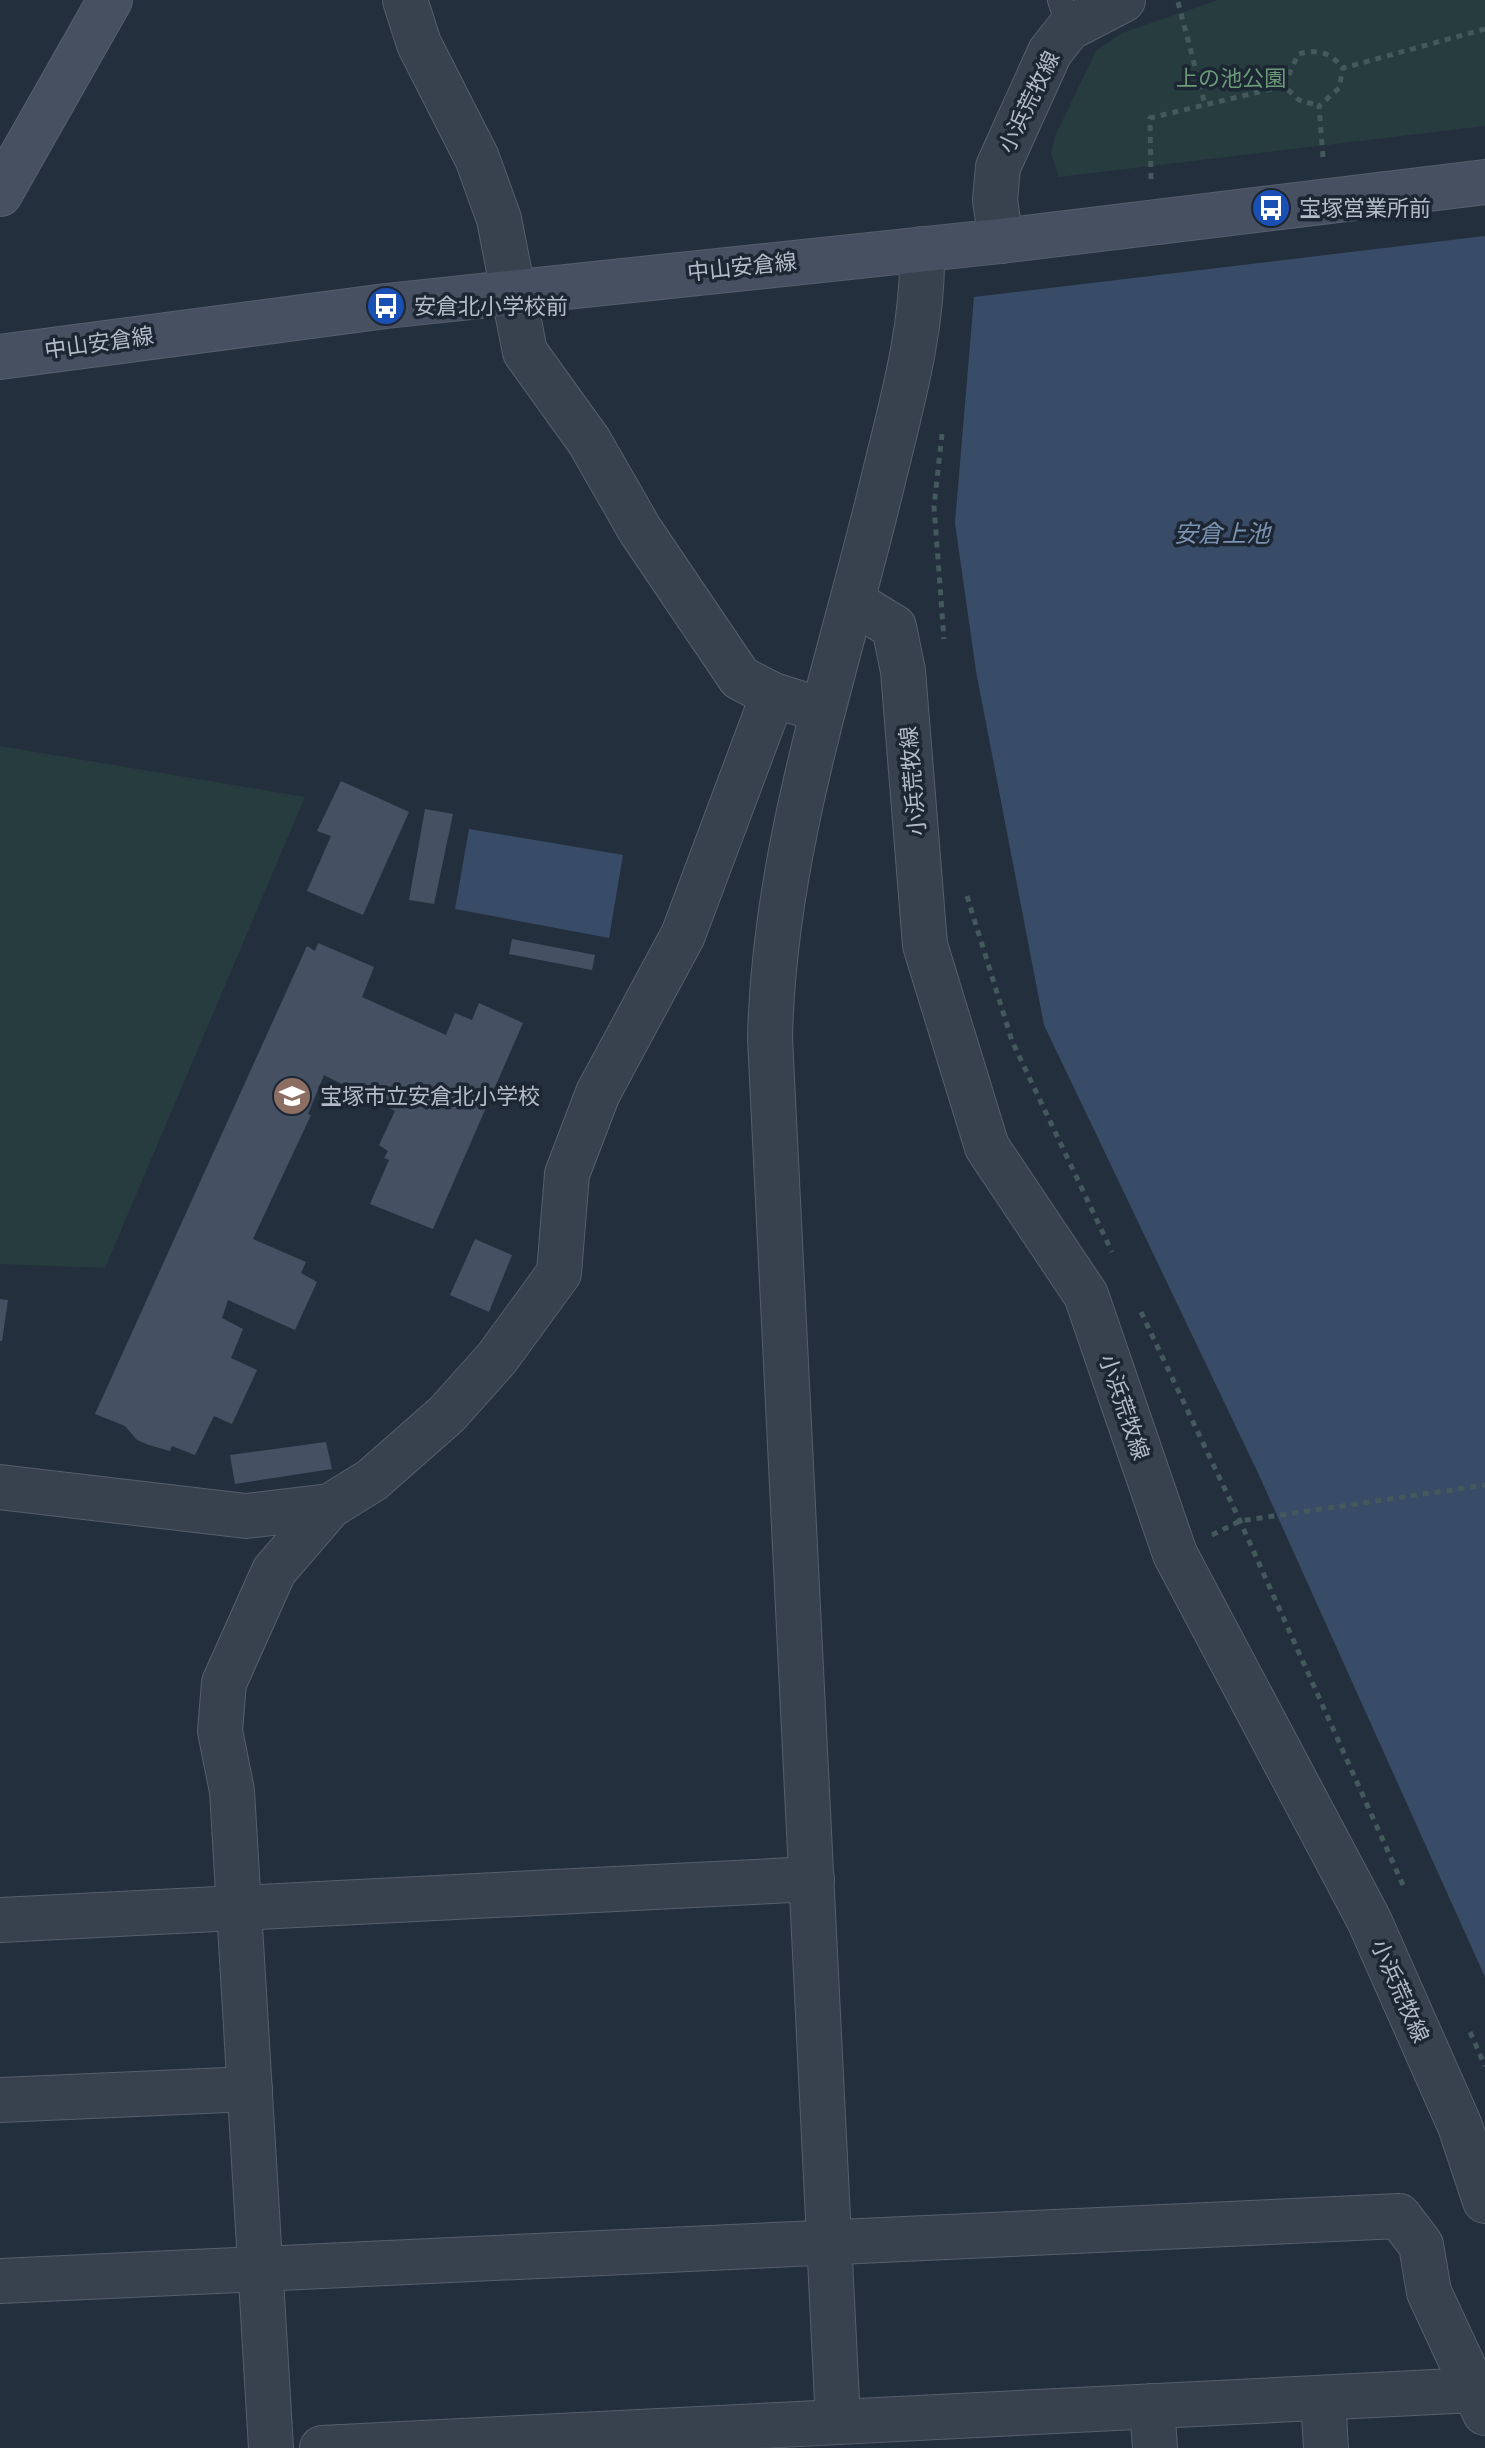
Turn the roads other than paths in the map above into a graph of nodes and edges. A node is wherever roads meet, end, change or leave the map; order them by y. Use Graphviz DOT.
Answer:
graph roads {
  1 [pos="110,0"];
  2 [pos="405,0"];
  3 [pos="1123,0"];
  4 [pos="1064,14"];
  5 [pos="1485,182"];
  6 [pos="0,194"];
  7 [pos="1001,241"];
  8 [pos="922,249"];
  9 [pos="512,293"];
  10 [pos="0,357"];
  11 [pos="853,602"];
  12 [pos="773,695"];
  13 [pos="824,710"];
  14 [pos="0,1487"];
  15 [pos="330,1506"];
  16 [pos="812,1879"];
  17 [pos="239,1908"];
  18 [pos="0,1920"];
  19 [pos="250,2089"];
  20 [pos="0,2100"];
  21 [pos="1485,2201"];
  22 [pos="829,2243"];
  23 [pos="260,2269"];
  24 [pos="0,2281"];
  25 [pos="1323,2398"];
  26 [pos="1480,2401"];
  27 [pos="838,2422"];
  28 [pos="1153,2427"];
  29 [pos="954,2432"];
  30 [pos="753,2437"];
  31 [pos="540,2442"];
  32 [pos="271,2448"];
  33 [pos="322,2448"];
  34 [pos="1326,2448"];
  1 -- 6 [label="street"];
  2 -- 9 [label="street"];
  3 -- 4 [label="street, 小浜荒牧線"];
  4 -- 7 [label="street, 小浜荒牧線"];
  5 -- 7 [label="street, 中山安倉線"];
  7 -- 8 [label="street, 中山安倉線"];
  8 -- 9 [label="street, 中山安倉線"];
  8 -- 11 [label="street"];
  9 -- 10 [label="street, 中山安倉線"];
  9 -- 12 [label="street"];
  11 -- 13 [label="street"];
  11 -- 21 [label="street, 小浜荒牧線"];
  12 -- 13 [label="street"];
  12 -- 15 [label="street"];
  13 -- 16 [label="street"];
  14 -- 15 [label="street"];
  15 -- 17 [label="street"];
  16 -- 17 [label="street"];
  16 -- 22 [label="street"];
  17 -- 18 [label="street"];
  17 -- 19 [label="street"];
  19 -- 20 [label="street"];
  19 -- 23 [label="street"];
  22 -- 23 [label="street"];
  22 -- 26 [label="street"];
  22 -- 27 [label="street"];
  23 -- 24 [label="street"];
  23 -- 32 [label="street"];
  25 -- 26 [label="street"];
  25 -- 28 [label="street"];
  25 -- 34 [label="street"];
  27 -- 29 [label="street"];
  27 -- 30 [label="street"];
  28 -- 29 [label="street"];
  30 -- 31 [label="street"];
  31 -- 33 [label="street"];
}
